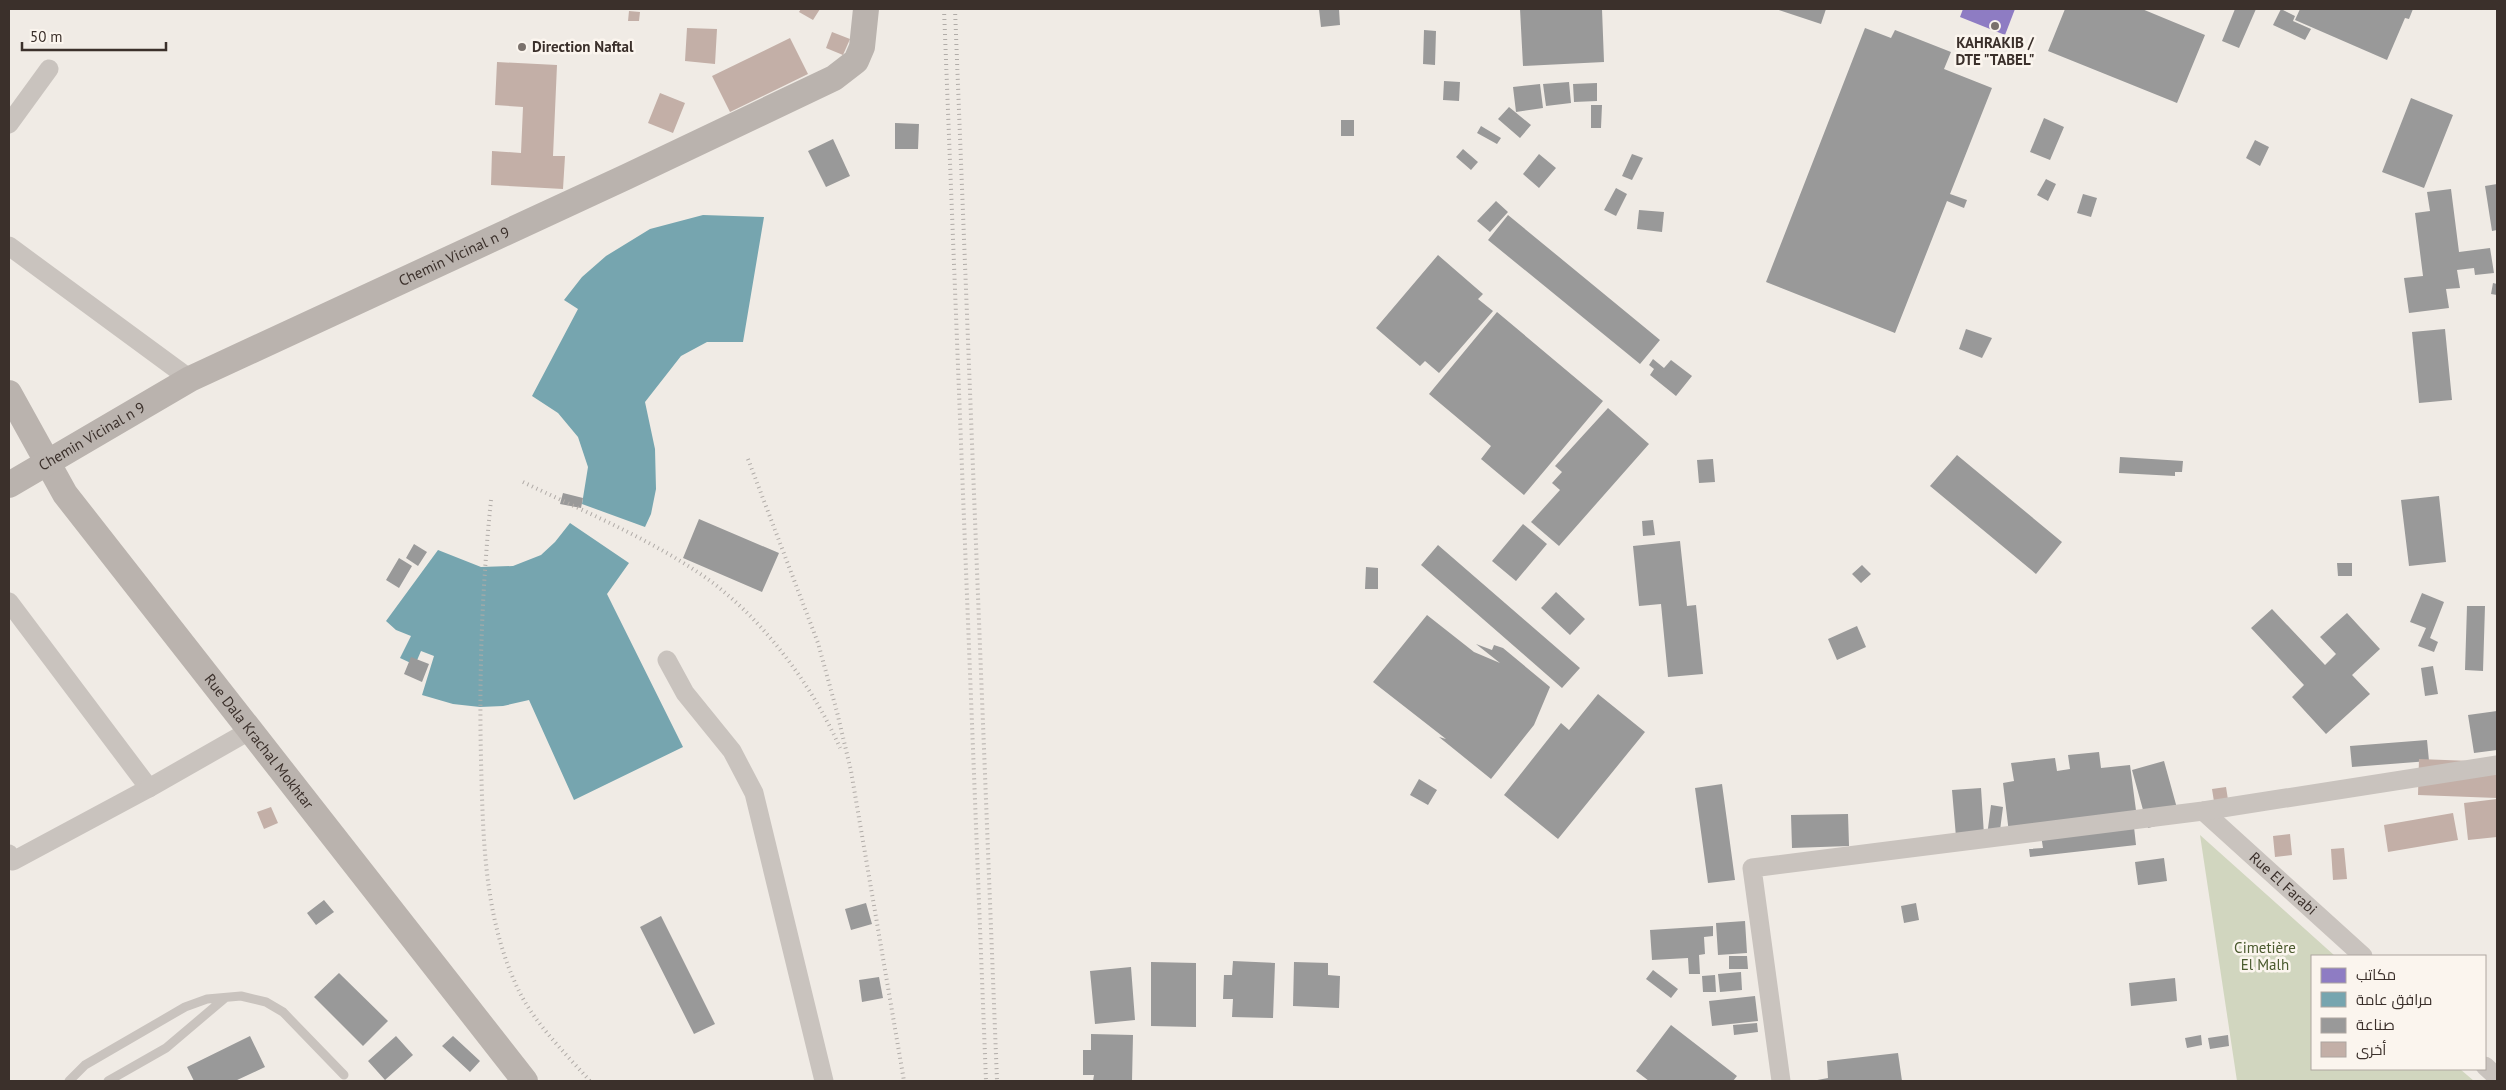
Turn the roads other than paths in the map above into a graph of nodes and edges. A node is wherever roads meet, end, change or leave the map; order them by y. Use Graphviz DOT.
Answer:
graph roads {
  1 [pos="866,9"];
  2 [pos="49,69"];
  3 [pos="9,124"];
  4 [pos="9,246"];
  5 [pos="190,379"];
  6 [pos="9,393"];
  7 [pos="48,463"];
  8 [pos="9,485"];
  9 [pos="9,605"];
  10 [pos="667,660"];
  11 [pos="249,731"];
  12 [pos="2497,765"];
  13 [pos="149,788"];
  14 [pos="2202,811"];
  15 [pos="10,859"];
  16 [pos="2362,955"];
  17 [pos="226,997"];
  18 [pos="2486,1067"];
  19 [pos="344,1075"];
  20 [pos="2497,1077"];
  21 [pos="69,1081"];
  22 [pos="108,1081"];
  23 [pos="525,1081"];
  24 [pos="824,1081"];
  25 [pos="1782,1081"];
  1 -- 5 [label="street, Chemin Vicinal n 9"];
  2 -- 3 [label="street"];
  4 -- 5 [label="street"];
  5 -- 7 [label="street, Chemin Vicinal n 9"];
  6 -- 7 [label="street, Rue Dala Krachal Mokhtar"];
  7 -- 8 [label="street, Chemin Vicinal n 9"];
  7 -- 11 [label="street, Rue Dala Krachal Mokhtar"];
  9 -- 13 [label="street"];
  10 -- 24 [label="street"];
  11 -- 13 [label="street"];
  11 -- 23 [label="street, Rue Dala Krachal Mokhtar"];
  12 -- 14 [label="street"];
  13 -- 15 [label="street"];
  14 -- 16 [label="street, Rue El Farabi"];
  14 -- 25 [label="street"];
  17 -- 19 [label="lane"];
  17 -- 21 [label="lane"];
  17 -- 22 [label="lane"];
  18 -- 20 [label="street"];
}
